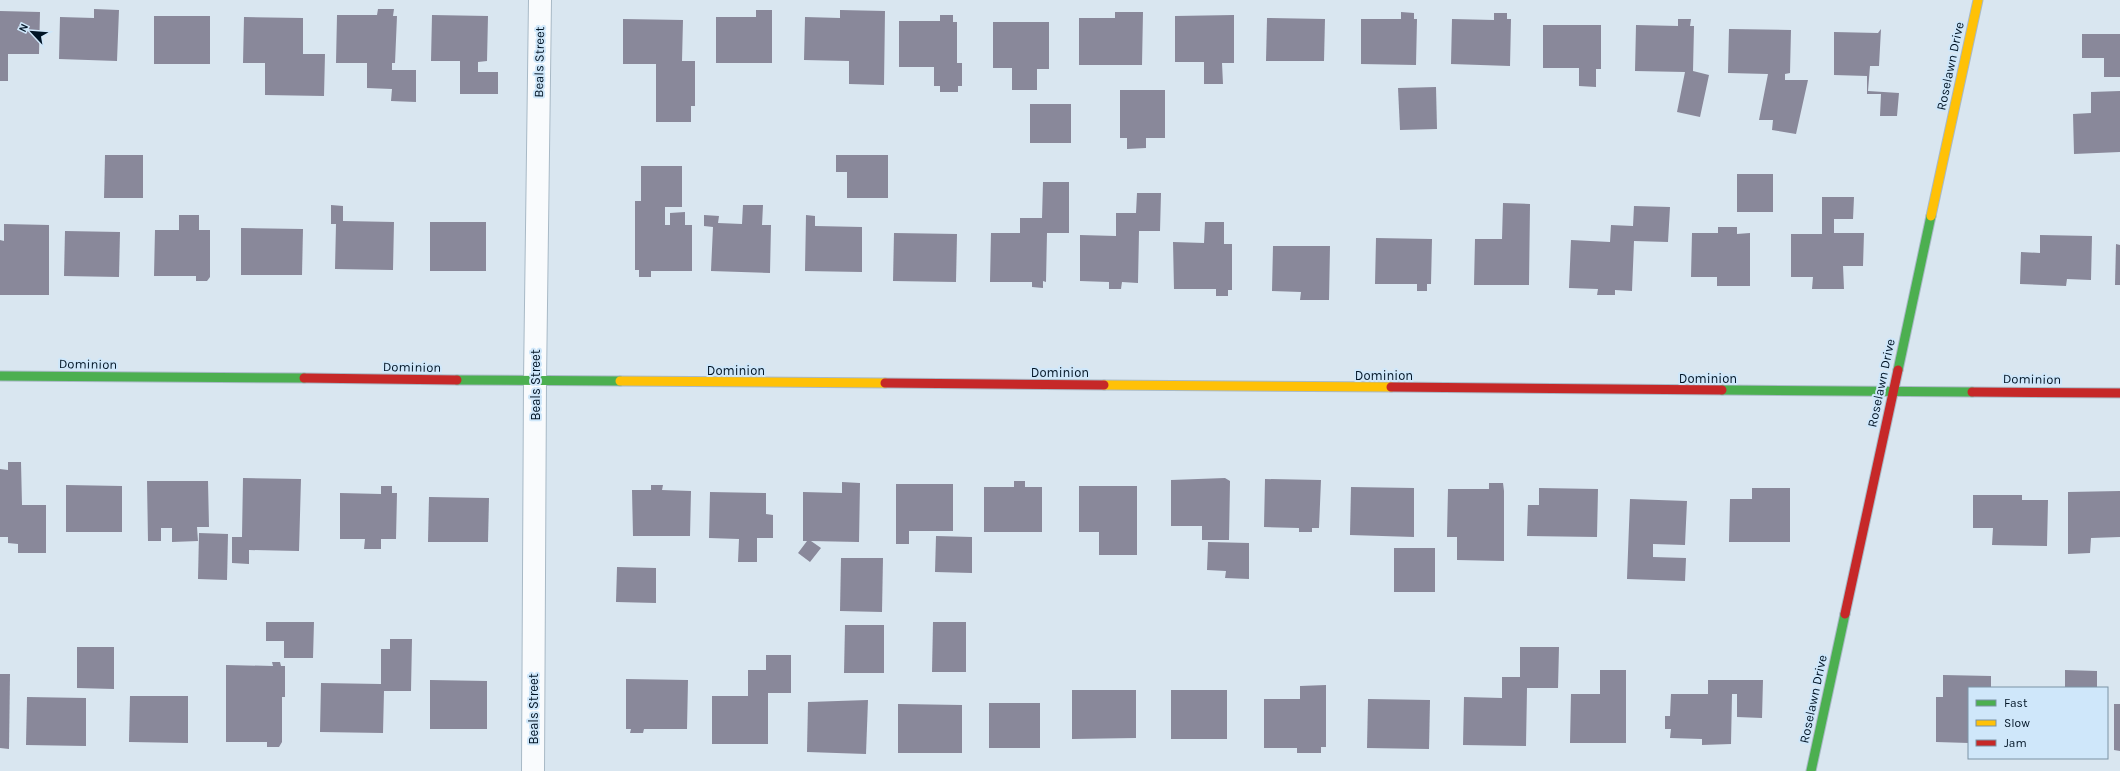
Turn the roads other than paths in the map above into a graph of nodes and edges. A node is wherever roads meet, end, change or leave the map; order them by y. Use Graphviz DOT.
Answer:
graph roads {
  1 [pos="540,0"];
  2 [pos="1978,0"];
  3 [pos="0,376"];
  4 [pos="535,381"];
  5 [pos="1893,392"];
  6 [pos="2120,393"];
  7 [pos="533,771"];
  8 [pos="1811,771"];
  1 -- 4 [label="street, Beals Street"];
  2 -- 5 [label="street, Roselawn Drive"];
  3 -- 4 [label="street, Dominion"];
  4 -- 5 [label="street, Dominion"];
  4 -- 7 [label="street, Beals Street"];
  5 -- 6 [label="street, Dominion"];
  5 -- 8 [label="street, Roselawn Drive"];
}
